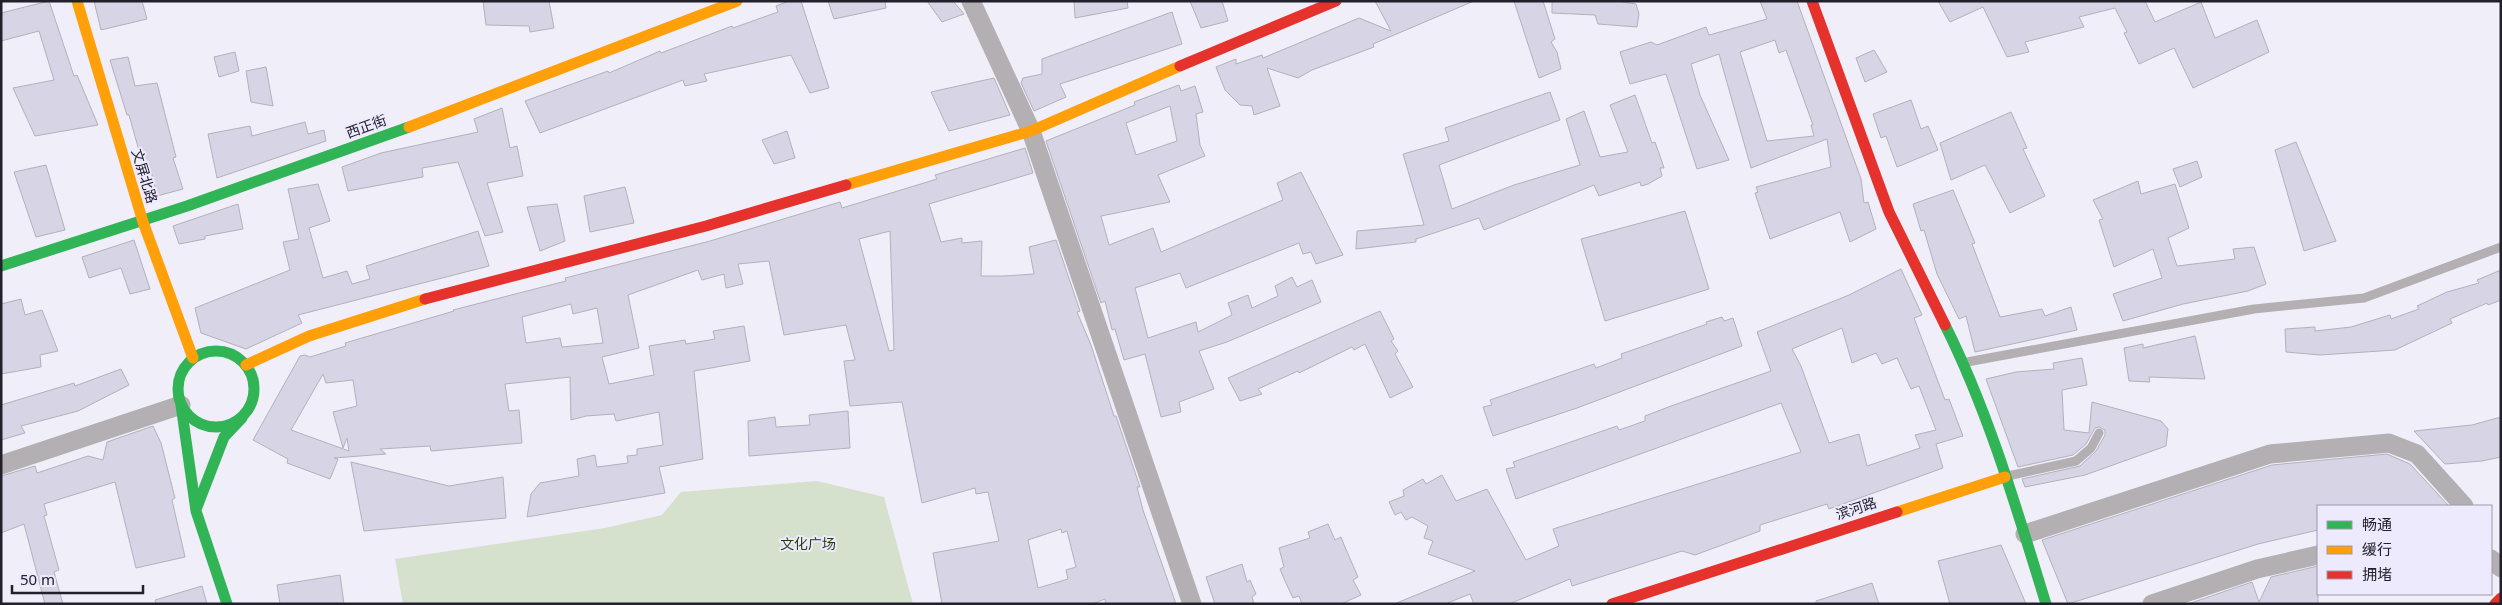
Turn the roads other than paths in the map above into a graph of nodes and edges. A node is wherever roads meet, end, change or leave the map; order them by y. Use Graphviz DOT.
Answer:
graph roads {
  1 [pos="77,1"];
  2 [pos="737,1"];
  3 [pos="971,1"];
  4 [pos="1336,1"];
  5 [pos="1812,1"];
  6 [pos="1031,131"];
  7 [pos="144,222"];
  8 [pos="2501,247"];
  9 [pos="1,266"];
  10 [pos="193,358"];
  11 [pos="1964,363"];
  12 [pos="246,365"];
  13 [pos="181,405"];
  14 [pos="242,418"];
  15 [pos="2099,433"];
  16 [pos="1,465"];
  17 [pos="2005,477"];
  18 [pos="2463,505"];
  19 [pos="196,510"];
  20 [pos="2025,534"];
  21 [pos="2317,555"];
  22 [pos="2492,559"];
  23 [pos="2501,568"];
  24 [pos="2501,598"];
  25 [pos="227,604"];
  26 [pos="1192,604"];
  27 [pos="1612,604"];
  28 [pos="2046,604"];
  29 [pos="2152,604"];
  30 [pos="2495,604"];
  1 -- 7 [label="main road, 文屏北路"];
  2 -- 7 [label="main road, 西正街"];
  3 -- 6 [label="street"];
  4 -- 6 [label="main road"];
  5 -- 11 [label="main road"];
  6 -- 12 [label="main road"];
  6 -- 26 [label="street"];
  7 -- 9 [label="main road, 西正街"];
  7 -- 10 [label="main road, 文屏北路"];
  8 -- 11 [label="lane"];
  10 -- 12 [label="main road"];
  10 -- 13 [label="main road"];
  11 -- 17 [label="main road"];
  12 -- 14 [label="main road"];
  13 -- 14 [label="main road"];
  13 -- 16 [label="street"];
  13 -- 19 [label="main road"];
  14 -- 19 [label="main road"];
  15 -- 17 [label="lane, 滨河路"];
  17 -- 20 [label="main road"];
  17 -- 27 [label="main road, 滨河路"];
  18 -- 20 [label="street"];
  19 -- 25 [label="main road"];
  20 -- 28 [label="main road"];
  21 -- 29 [label="street"];
  22 -- 23 [label="street"];
  24 -- 30 [label="main road"];
}
